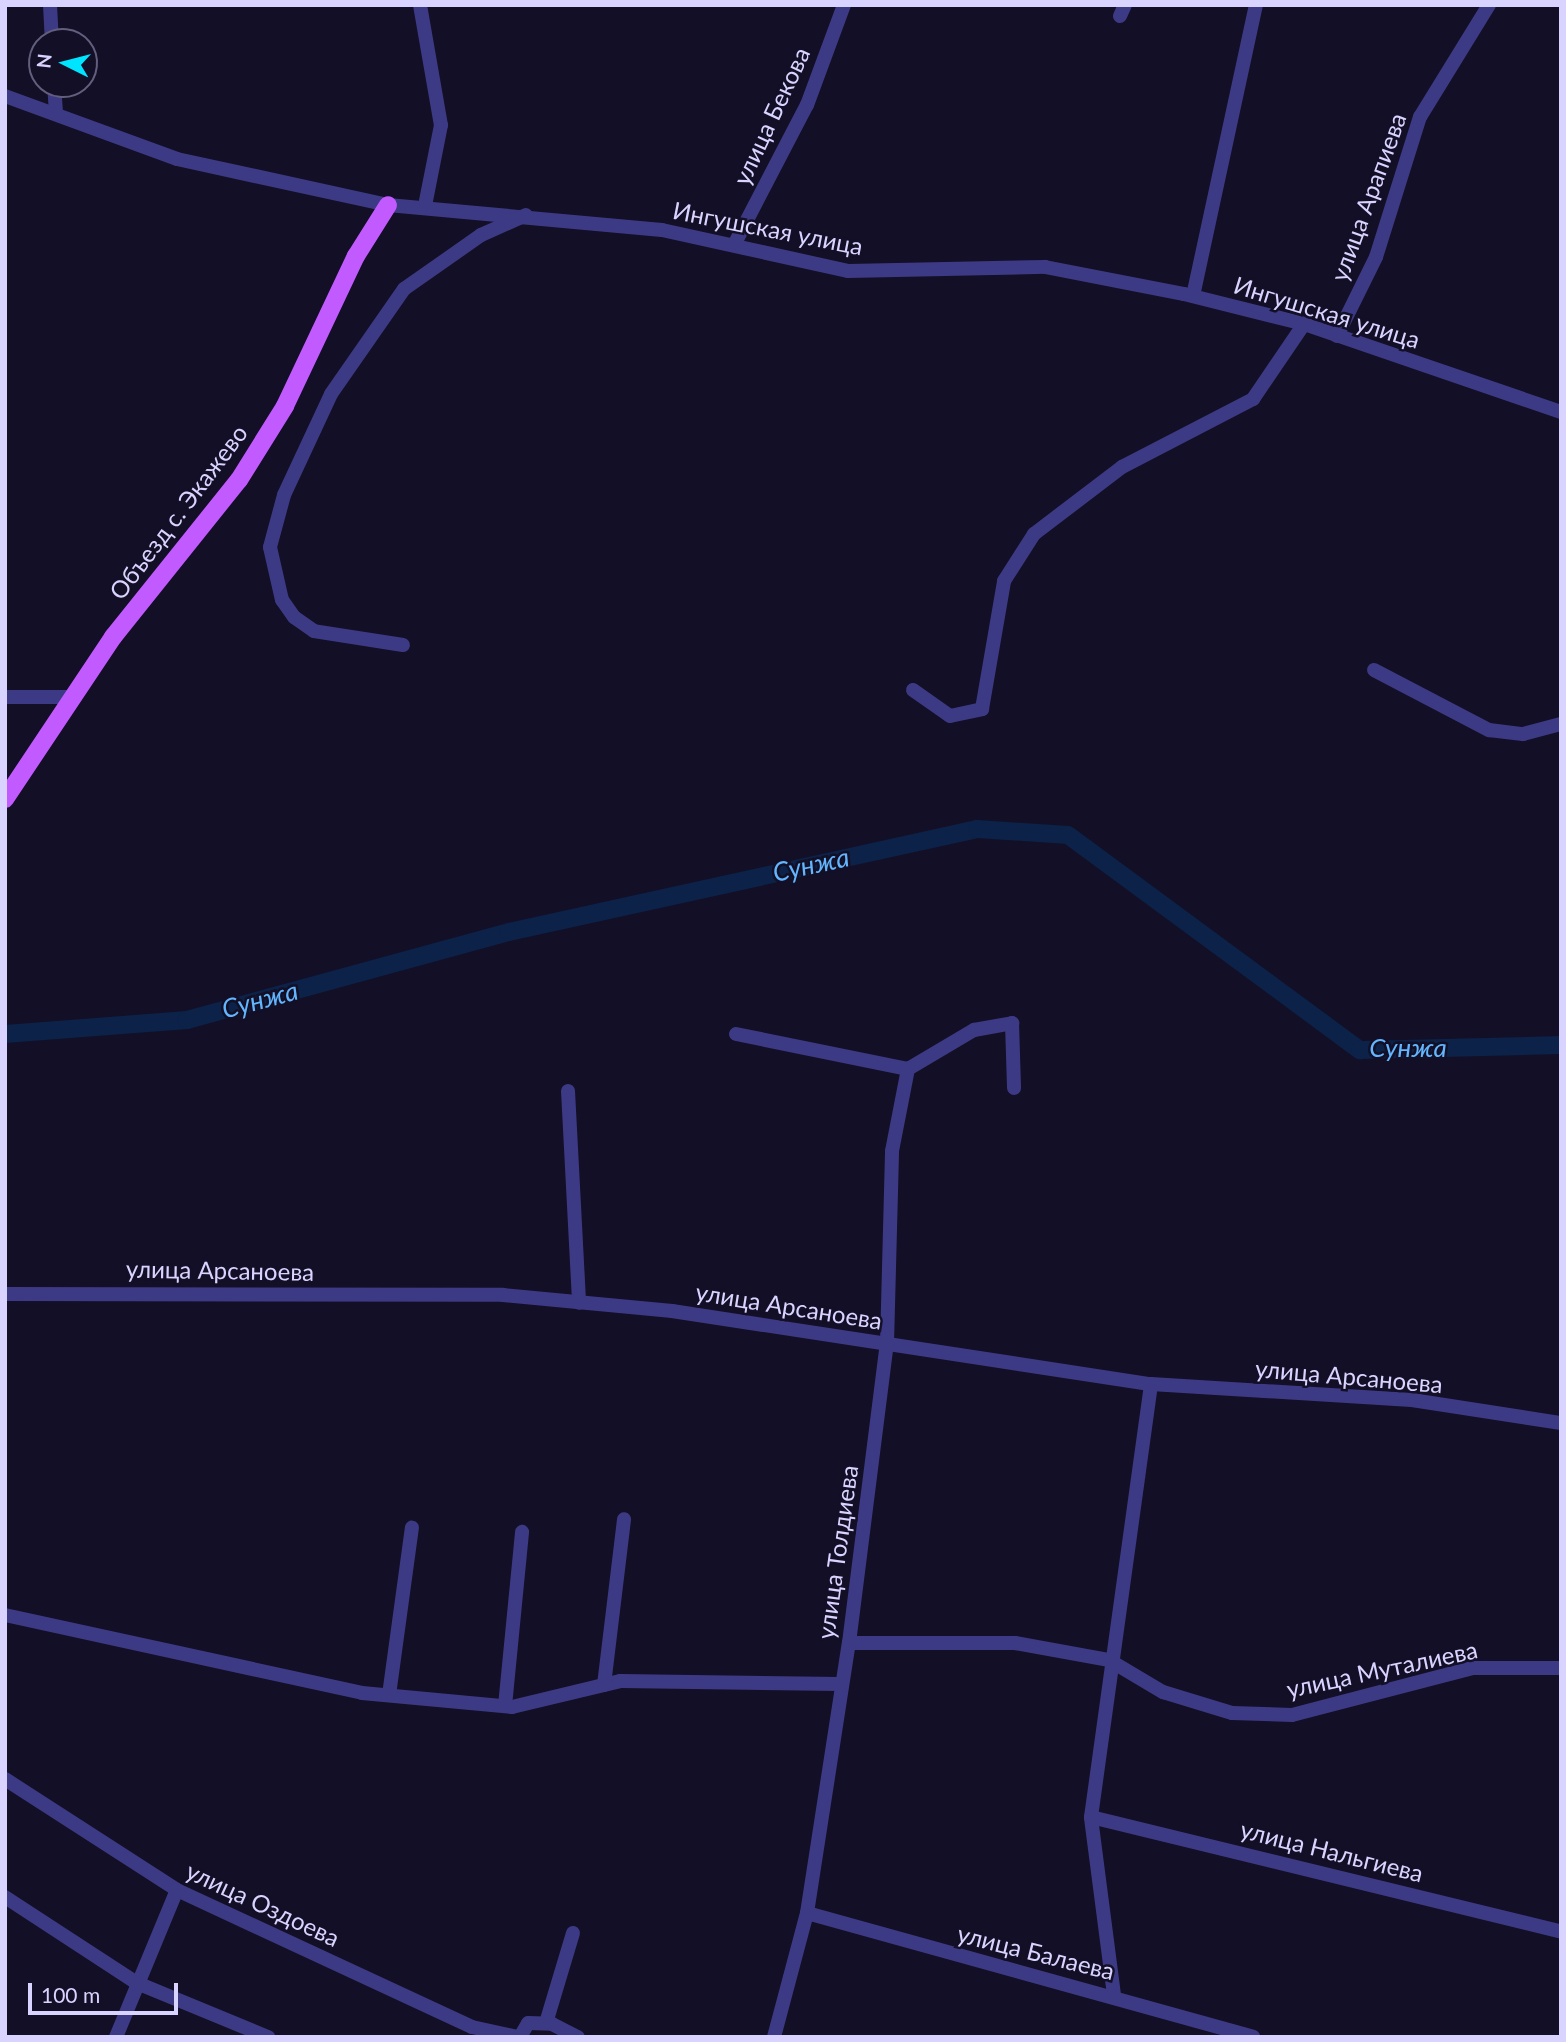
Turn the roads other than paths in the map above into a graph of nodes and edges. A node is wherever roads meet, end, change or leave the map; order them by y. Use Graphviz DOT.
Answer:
graph roads {
  1 [pos="50,5"];
  2 [pos="420,5"];
  3 [pos="844,5"];
  4 [pos="1256,5"];
  5 [pos="1489,5"];
  6 [pos="51,28"];
  7 [pos="5,96"];
  8 [pos="55,98"];
  9 [pos="56,114"];
  10 [pos="388,205"];
  11 [pos="425,206"];
  12 [pos="527,215"];
  13 [pos="734,245"];
  14 [pos="1193,296"];
  15 [pos="1304,324"];
  16 [pos="1337,336"];
  17 [pos="1561,412"];
  18 [pos="404,645"];
  19 [pos="1374,670"];
  20 [pos="913,690"];
  21 [pos="5,697"];
  22 [pos="70,697"];
  23 [pos="1561,724"];
  24 [pos="5,799"];
  25 [pos="736,1034"];
  26 [pos="908,1069"];
  27 [pos="1014,1088"];
  28 [pos="568,1091"];
  29 [pos="5,1294"];
  30 [pos="579,1303"];
  31 [pos="887,1345"];
  32 [pos="1151,1384"];
  33 [pos="1561,1423"];
  34 [pos="624,1519"];
  35 [pos="412,1528"];
  36 [pos="522,1532"];
  37 [pos="5,1615"];
  38 [pos="849,1643"];
  39 [pos="1109,1660"];
  40 [pos="1561,1668"];
  41 [pos="839,1684"];
  42 [pos="604,1685"];
  43 [pos="389,1695"];
  44 [pos="505,1706"];
  45 [pos="5,1779"];
  46 [pos="1091,1817"];
  47 [pos="177,1891"];
  48 [pos="5,1897"];
  49 [pos="807,1913"];
  50 [pos="1561,1932"];
  51 [pos="573,1933"];
  52 [pos="137,1983"];
  53 [pos="1114,1995"];
  54 [pos="546,2024"];
  55 [pos="116,2037"];
  56 [pos="268,2037"];
  57 [pos="518,2037"];
  58 [pos="578,2037"];
  59 [pos="774,2037"];
  60 [pos="1253,2037"];
  1 -- 6 [label="street"];
  2 -- 11 [label="street"];
  3 -- 13 [label="street, улица Бекова"];
  4 -- 14 [label="street"];
  5 -- 16 [label="street, улица Арапиева"];
  7 -- 9 [label="street, Ингушская улица"];
  8 -- 9 [label="street"];
  9 -- 10 [label="street, Ингушская улица"];
  10 -- 11 [label="street, Ингушская улица"];
  10 -- 22 [label="main road, Объезд с. Экажево"];
  11 -- 12 [label="street, Ингушская улица"];
  12 -- 13 [label="street, Ингушская улица"];
  12 -- 18 [label="street"];
  13 -- 14 [label="street, Ингушская улица"];
  14 -- 15 [label="street, Ингушская улица"];
  15 -- 16 [label="street, Ингушская улица"];
  15 -- 20 [label="street"];
  16 -- 17 [label="street, Ингушская улица"];
  19 -- 23 [label="street"];
  21 -- 22 [label="street"];
  22 -- 24 [label="main road, Объезд с. Экажево"];
  25 -- 26 [label="street"];
  26 -- 27 [label="street"];
  26 -- 31 [label="street, улица Толдиева"];
  28 -- 30 [label="street"];
  29 -- 30 [label="street, улица Арсаноева"];
  30 -- 31 [label="street, улица Арсаноева"];
  31 -- 32 [label="street, улица Арсаноева"];
  31 -- 38 [label="street, улица Толдиева"];
  32 -- 33 [label="street, улица Арсаноева"];
  32 -- 39 [label="street"];
  34 -- 42 [label="street"];
  35 -- 43 [label="street"];
  36 -- 44 [label="street"];
  37 -- 43 [label="street"];
  38 -- 39 [label="street, улица Муталиева"];
  38 -- 41 [label="street, улица Толдиева"];
  39 -- 40 [label="street, улица Муталиева"];
  39 -- 46 [label="street"];
  41 -- 42 [label="street"];
  41 -- 49 [label="street, улица Толдиева"];
  42 -- 44 [label="street"];
  43 -- 44 [label="street"];
  45 -- 47 [label="street, улица Оздоева"];
  46 -- 50 [label="street, улица Нальгиева"];
  46 -- 53 [label="street"];
  47 -- 52 [label="street"];
  47 -- 57 [label="street, улица Оздоева"];
  48 -- 52 [label="street"];
  49 -- 53 [label="street, улица Балаева"];
  49 -- 59 [label="street, улица Толдиева"];
  51 -- 54 [label="street"];
  52 -- 55 [label="street"];
  52 -- 56 [label="street"];
  53 -- 60 [label="street, улица Балаева"];
  54 -- 57 [label="street"];
  54 -- 58 [label="street"];
}
